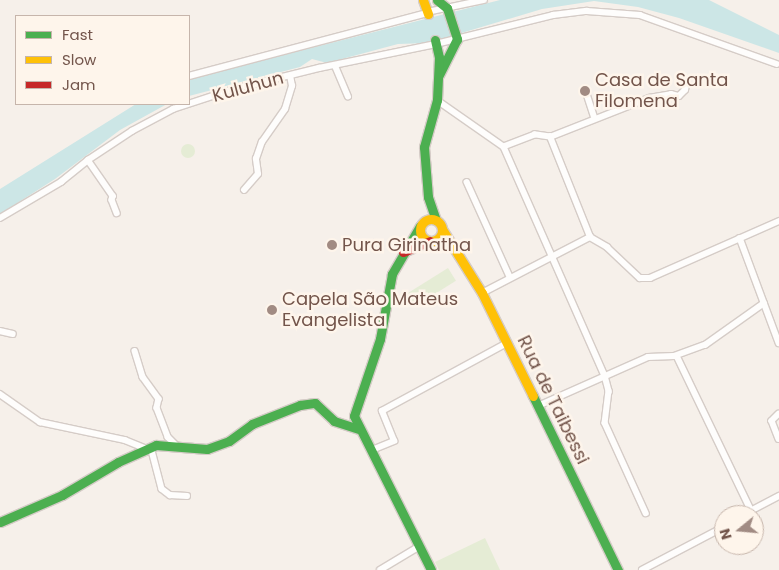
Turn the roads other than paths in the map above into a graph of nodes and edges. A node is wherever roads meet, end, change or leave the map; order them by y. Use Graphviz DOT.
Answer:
graph roads {
  1 [pos="423,0"];
  2 [pos="437,0"];
  3 [pos="484,0"];
  4 [pos="448,9"];
  5 [pos="428,13"];
  6 [pos="457,38"];
  7 [pos="436,42"];
  8 [pos="777,64"];
  9 [pos="335,65"];
  10 [pos="190,76"];
  11 [pos="290,76"];
  12 [pos="438,77"];
  13 [pos="687,82"];
  14 [pos="586,91"];
  15 [pos="348,96"];
  16 [pos="438,100"];
  17 [pos="190,103"];
  18 [pos="185,105"];
  19 [pos="595,119"];
  20 [pos="550,137"];
  21 [pos="504,147"];
  22 [pos="88,160"];
  23 [pos="467,182"];
  24 [pos="244,190"];
  25 [pos="428,197"];
  26 [pos="117,213"];
  27 [pos="0,218"];
  28 [pos="436,220"];
  29 [pos="779,221"];
  30 [pos="423,223"];
  31 [pos="442,230"];
  32 [pos="590,237"];
  33 [pos="740,238"];
  34 [pos="432,240"];
  35 [pos="452,248"];
  36 [pos="403,252"];
  37 [pos="553,257"];
  38 [pos="510,277"];
  39 [pos="482,293"];
  40 [pos="764,303"];
  41 [pos="0,331"];
  42 [pos="13,334"];
  43 [pos="507,343"];
  44 [pos="779,343"];
  45 [pos="135,351"];
  46 [pos="677,356"];
  47 [pos="605,376"];
  48 [pos="0,394"];
  49 [pos="538,406"];
  50 [pos="779,414"];
  51 [pos="358,429"];
  52 [pos="779,439"];
  53 [pos="149,448"];
  54 [pos="178,448"];
  55 [pos="372,450"];
  56 [pos="187,496"];
  57 [pos="779,496"];
  58 [pos="748,505"];
  59 [pos="760,505"];
  60 [pos="646,513"];
  61 [pos="0,522"];
  62 [pos="714,532"];
  63 [pos="420,546"];
  64 [pos="380,570"];
  65 [pos="431,570"];
  66 [pos="618,570"];
  67 [pos="642,570"];
  1 -- 5 [label="street"];
  2 -- 4 [label="street"];
  3 -- 4 [label="street"];
  4 -- 5 [label="street"];
  4 -- 6 [label="street"];
  5 -- 10 [label="street"];
  6 -- 7 [label="street, Kuluhun"];
  6 -- 8 [label="street, Kuluhun"];
  6 -- 12 [label="street"];
  7 -- 9 [label="street, Kuluhun"];
  7 -- 12 [label="street"];
  9 -- 11 [label="street, Kuluhun"];
  9 -- 15 [label="street"];
  11 -- 17 [label="street, Kuluhun"];
  11 -- 24 [label="street"];
  12 -- 16 [label="street"];
  13 -- 19 [label="street"];
  14 -- 19 [label="street"];
  16 -- 21 [label="street"];
  16 -- 25 [label="street"];
  18 -- 22 [label="street, Kuluhun"];
  19 -- 20 [label="street"];
  20 -- 21 [label="street"];
  20 -- 32 [label="street"];
  21 -- 37 [label="street"];
  22 -- 26 [label="street"];
  22 -- 27 [label="street, Kuluhun"];
  23 -- 38 [label="street"];
  25 -- 28 [label="street"];
  25 -- 30 [label="street"];
  28 -- 30 [label="street"];
  28 -- 31 [label="street"];
  29 -- 33 [label="street"];
  30 -- 34 [label="street"];
  30 -- 36 [label="street"];
  31 -- 34 [label="street"];
  31 -- 35 [label="street, Rua de Taibessi"];
  32 -- 33 [label="street"];
  32 -- 37 [label="street"];
  33 -- 40 [label="street"];
  34 -- 35 [label="street"];
  34 -- 36 [label="street"];
  35 -- 39 [label="street, Rua de Taibessi"];
  36 -- 51 [label="street"];
  37 -- 38 [label="street"];
  37 -- 47 [label="street"];
  38 -- 39 [label="street"];
  39 -- 43 [label="street, Rua de Taibessi"];
  40 -- 44 [label="street"];
  40 -- 46 [label="street"];
  41 -- 42 [label="street"];
  43 -- 49 [label="street, Rua de Taibessi"];
  43 -- 55 [label="street"];
  45 -- 54 [label="street"];
  46 -- 47 [label="street"];
  46 -- 58 [label="street"];
  47 -- 49 [label="street"];
  47 -- 60 [label="street"];
  48 -- 53 [label="street"];
  49 -- 66 [label="street, Rua de Taibessi"];
  50 -- 52 [label="street"];
  51 -- 54 [label="street"];
  51 -- 55 [label="street"];
  53 -- 54 [label="street"];
  53 -- 56 [label="street"];
  53 -- 61 [label="street"];
  55 -- 63 [label="street"];
  57 -- 59 [label="street"];
  62 -- 67 [label="street"];
  63 -- 64 [label="street"];
  63 -- 65 [label="street"];
}
